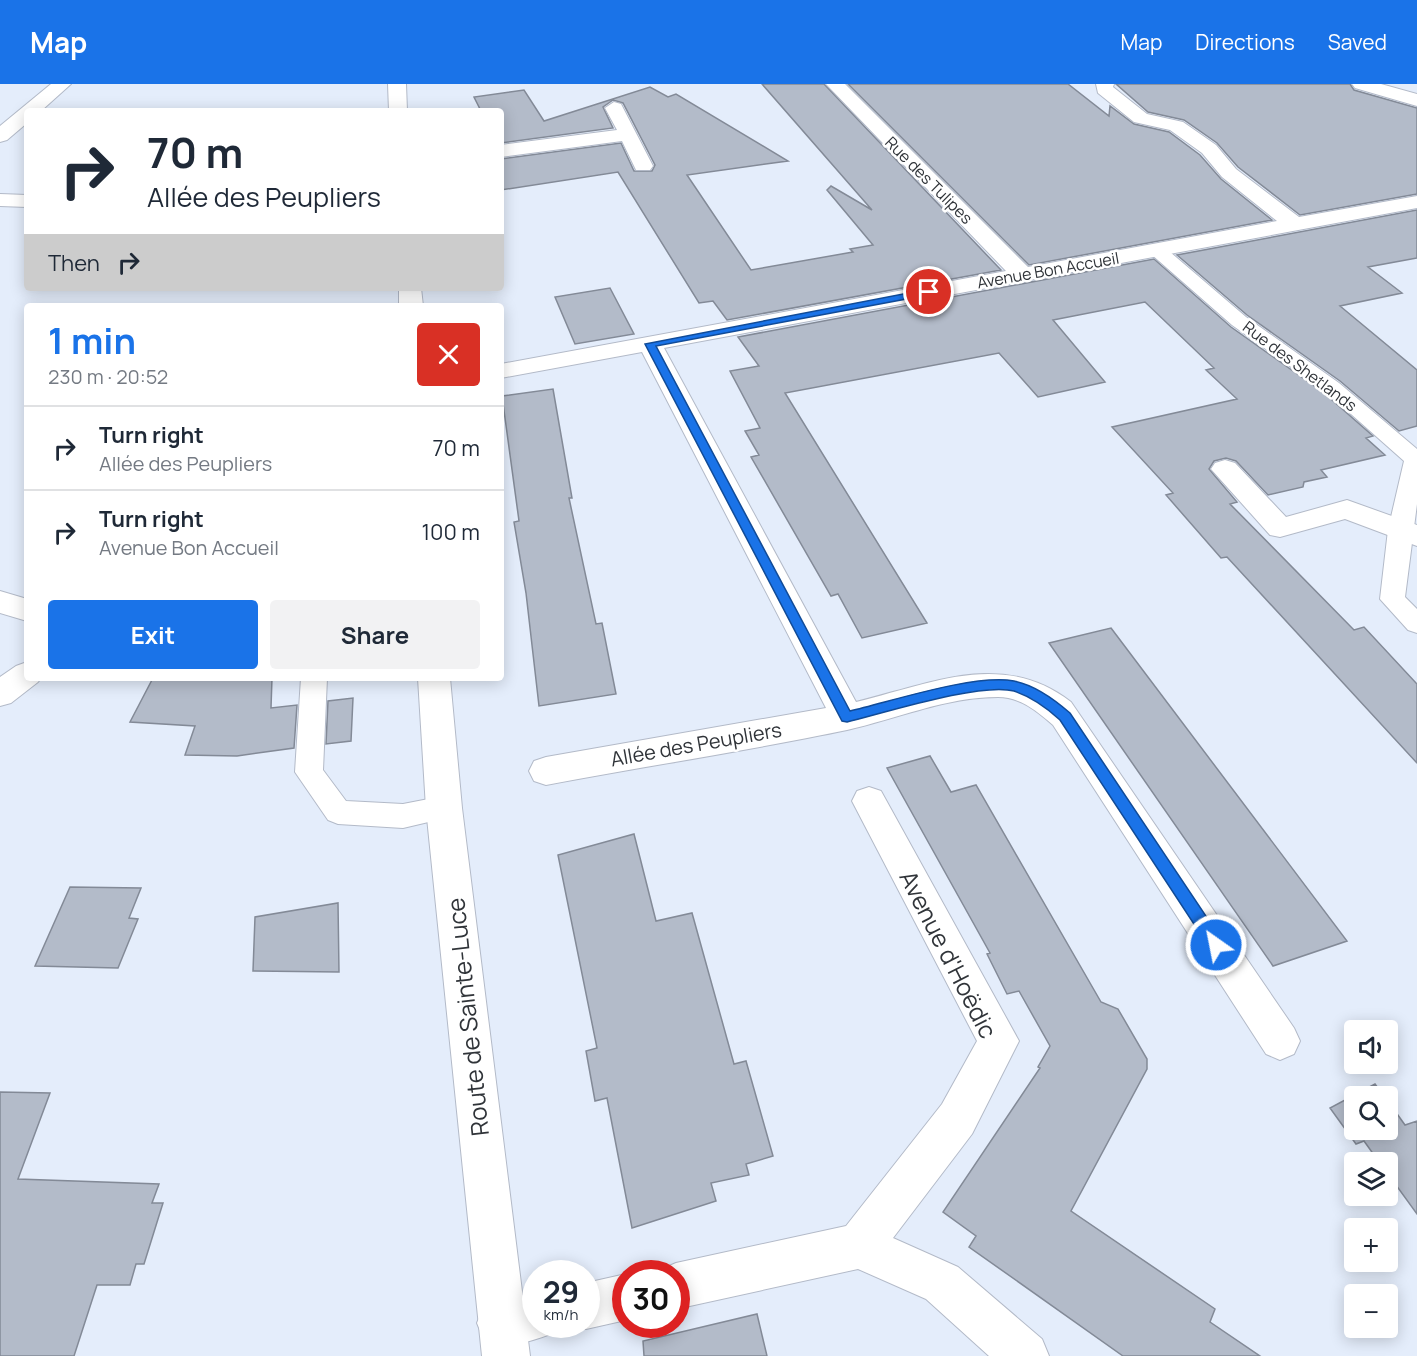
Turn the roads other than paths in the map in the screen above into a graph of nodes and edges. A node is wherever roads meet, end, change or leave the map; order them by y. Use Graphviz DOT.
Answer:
graph roads {
  1 [pos="62,84"];
  2 [pos="397,84"];
  3 [pos="835,84"];
  4 [pos="1105,84"];
  5 [pos="1361,84"];
  6 [pos="1417,100"];
  7 [pos="33,108"];
  8 [pos="398,108"];
  9 [pos="614,108"];
  10 [pos="24,115"];
  11 [pos="629,134"];
  12 [pos="0,136"];
  13 [pos="504,151"];
  14 [pos="643,166"];
  15 [pos="0,200"];
  16 [pos="24,201"];
  17 [pos="1417,202"];
  18 [pos="1295,225"];
  19 [pos="1157,250"];
  20 [pos="1023,275"];
  21 [pos="650,344"];
  22 [pos="504,370"];
  23 [pos="1225,469"];
  24 [pos="1409,533"];
  25 [pos="0,602"];
  26 [pos="24,609"];
  27 [pos="1417,624"];
  28 [pos="24,676"];
  29 [pos="314,681"];
  30 [pos="434,681"];
  31 [pos="0,694"];
  32 [pos="847,717"];
  33 [pos="546,771"];
  34 [pos="869,801"];
  35 [pos="444,808"];
  36 [pos="1280,1041"];
  37 [pos="859,1246"];
  38 [pos="690,1283"];
  39 [pos="514,1332"];
  40 [pos="1025,1356"];
  1 -- 7 [label="street"];
  2 -- 8 [label="street"];
  3 -- 20 [label="street, Rue des Tulipes"];
  4 -- 18 [label="street"];
  5 -- 6 [label="street"];
  9 -- 11 [label="street"];
  10 -- 12 [label="street"];
  11 -- 13 [label="street"];
  11 -- 14 [label="street"];
  15 -- 16 [label="street"];
  17 -- 18 [label="street, Avenue Bon Accueil"];
  18 -- 19 [label="street, Avenue Bon Accueil"];
  19 -- 20 [label="street, Avenue Bon Accueil"];
  19 -- 24 [label="lane, Rue des Shetlands"];
  20 -- 21 [label="street, Avenue Bon Accueil"];
  21 -- 22 [label="street, Avenue Bon Accueil"];
  21 -- 32 [label="street"];
  23 -- 24 [label="street"];
  24 -- 27 [label="lane, Rue des Shetlands"];
  25 -- 26 [label="street"];
  28 -- 31 [label="street"];
  29 -- 35 [label="lane"];
  30 -- 35 [label="street, Route de Sainte-Luce"];
  32 -- 33 [label="street, Allée des Peupliers"];
  32 -- 36 [label="street, Allée des Peupliers"];
  34 -- 37 [label="street, Avenue d'Hoëdic"];
  35 -- 39 [label="street, Route de Sainte-Luce"];
  37 -- 38 [label="street"];
  37 -- 40 [label="street"];
}
